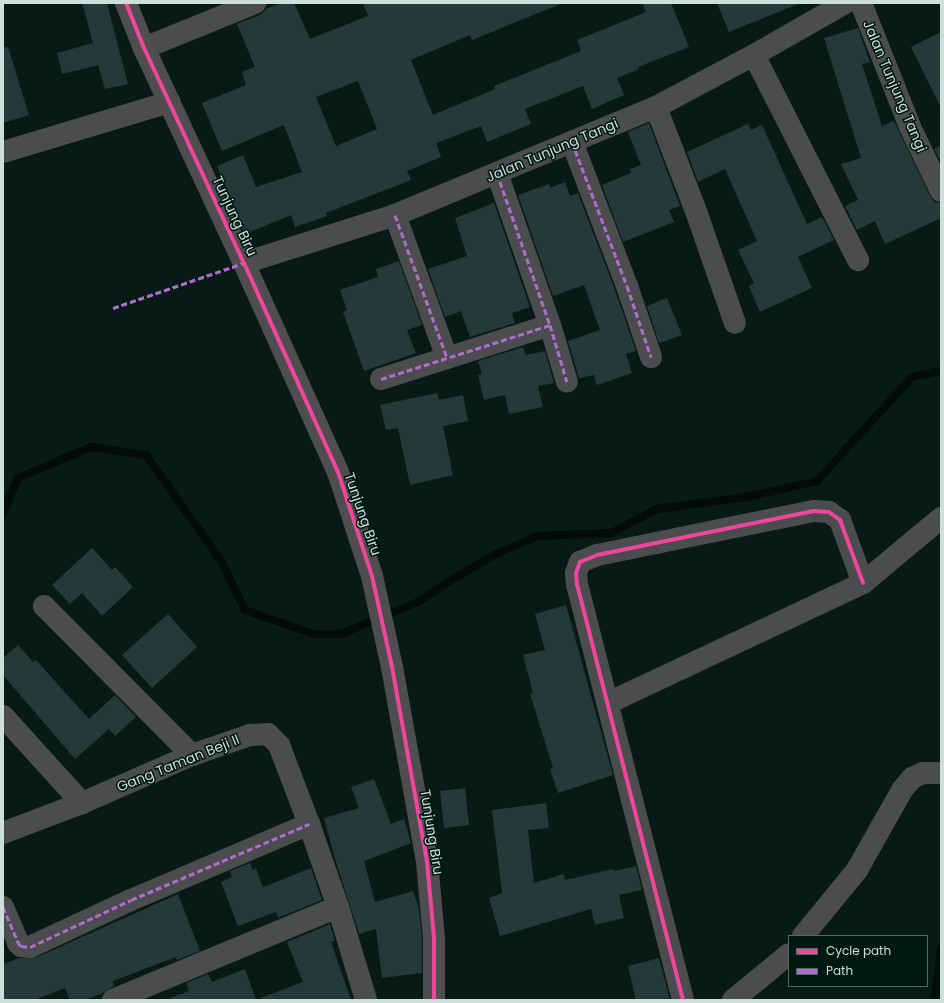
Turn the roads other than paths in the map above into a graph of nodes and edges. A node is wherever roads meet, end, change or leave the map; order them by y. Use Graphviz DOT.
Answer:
graph roads {
  1 [pos="126,3"];
  2 [pos="255,3"];
  3 [pos="845,3"];
  4 [pos="861,3"];
  5 [pos="144,48"];
  6 [pos="754,55"];
  7 [pos="170,102"];
  8 [pos="656,107"];
  9 [pos="572,142"];
  10 [pos="3,152"];
  11 [pos="496,173"];
  12 [pos="941,191"];
  13 [pos="395,215"];
  14 [pos="858,260"];
  15 [pos="244,263"];
  16 [pos="736,323"];
  17 [pos="550,325"];
  18 [pos="651,357"];
  19 [pos="447,358"];
  20 [pos="381,378"];
  21 [pos="567,382"];
  22 [pos="941,518"];
  23 [pos="863,583"];
  24 [pos="44,606"];
  25 [pos="608,703"];
  26 [pos="3,716"];
  27 [pos="192,755"];
  28 [pos="941,774"];
  29 [pos="82,803"];
  30 [pos="309,824"];
  31 [pos="3,833"];
  32 [pos="3,907"];
  33 [pos="338,907"];
  34 [pos="804,935"];
  35 [pos="788,955"];
  36 [pos="113,1000"];
  37 [pos="366,1000"];
  38 [pos="434,1000"];
  39 [pos="683,1000"];
  40 [pos="733,1000"];
  1 -- 5 [label="street, Tunjung Biru"];
  2 -- 5 [label="street"];
  3 -- 6 [label="street, Jalan Tunjung Tangi"];
  4 -- 12 [label="street, Jalan Tunjung Tangi"];
  5 -- 7 [label="street, Tunjung Biru"];
  6 -- 8 [label="street, Jalan Tunjung Tangi"];
  6 -- 14 [label="street"];
  7 -- 10 [label="street"];
  7 -- 15 [label="street, Tunjung Biru"];
  8 -- 9 [label="street, Jalan Tunjung Tangi"];
  8 -- 16 [label="street"];
  9 -- 11 [label="street, Jalan Tunjung Tangi"];
  9 -- 18 [label="street"];
  11 -- 13 [label="street, Jalan Tunjung Tangi"];
  11 -- 17 [label="street"];
  13 -- 15 [label="street, Jalan Tunjung Tangi"];
  13 -- 19 [label="street"];
  15 -- 38 [label="street, Tunjung Biru"];
  17 -- 19 [label="street"];
  17 -- 21 [label="street"];
  19 -- 20 [label="street"];
  22 -- 23 [label="street"];
  23 -- 25 [label="street"];
  23 -- 25 [label="street"];
  24 -- 27 [label="street"];
  25 -- 39 [label="street"];
  26 -- 29 [label="street"];
  27 -- 29 [label="street, Gang Taman Beji II"];
  27 -- 30 [label="street, Gang Taman Beji II"];
  28 -- 34 [label="street"];
  29 -- 31 [label="street, Gang Taman Beji II"];
  30 -- 32 [label="street"];
  30 -- 33 [label="street, Gang Taman Beji II"];
  33 -- 36 [label="street"];
  33 -- 37 [label="street, Gang Taman Beji II"];
  35 -- 40 [label="street"];
}
